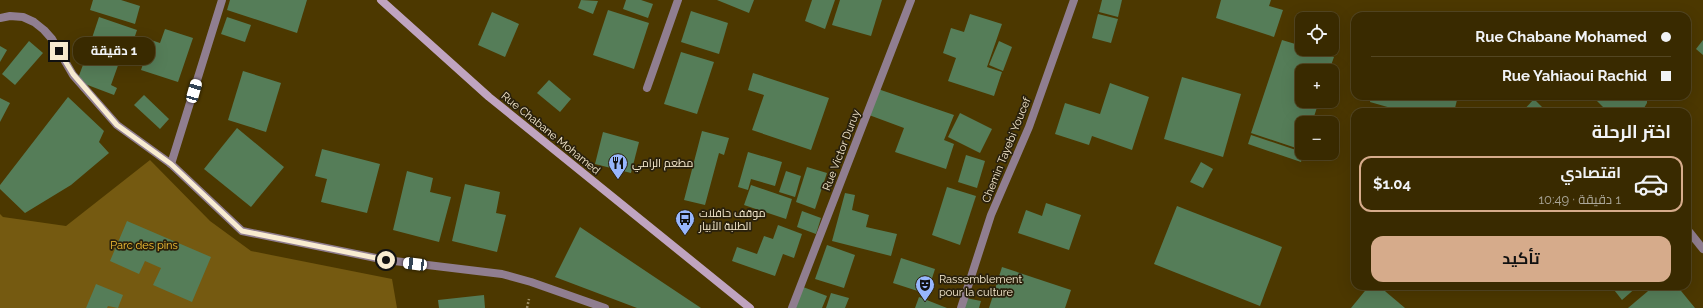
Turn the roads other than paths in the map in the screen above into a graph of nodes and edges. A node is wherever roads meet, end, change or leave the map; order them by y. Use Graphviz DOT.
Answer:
graph roads {
  1 [pos="222,0"];
  2 [pos="381,0"];
  3 [pos="678,0"];
  4 [pos="911,0"];
  5 [pos="1074,0"];
  6 [pos="0,18"];
  7 [pos="648,88"];
  8 [pos="171,164"];
  9 [pos="1691,234"];
  10 [pos="1703,249"];
  11 [pos="605,308"];
  12 [pos="750,308"];
  13 [pos="792,308"];
  14 [pos="961,308"];
  1 -- 8 [label="street"];
  2 -- 12 [label="main road, Rue Chabane Mohamed"];
  3 -- 7 [label="street"];
  4 -- 13 [label="street, Rue Victor Duruy"];
  5 -- 14 [label="street, Chemin Tayebi Youcef"];
  6 -- 8 [label="street"];
  8 -- 11 [label="street"];
  9 -- 10 [label="street"];
}
